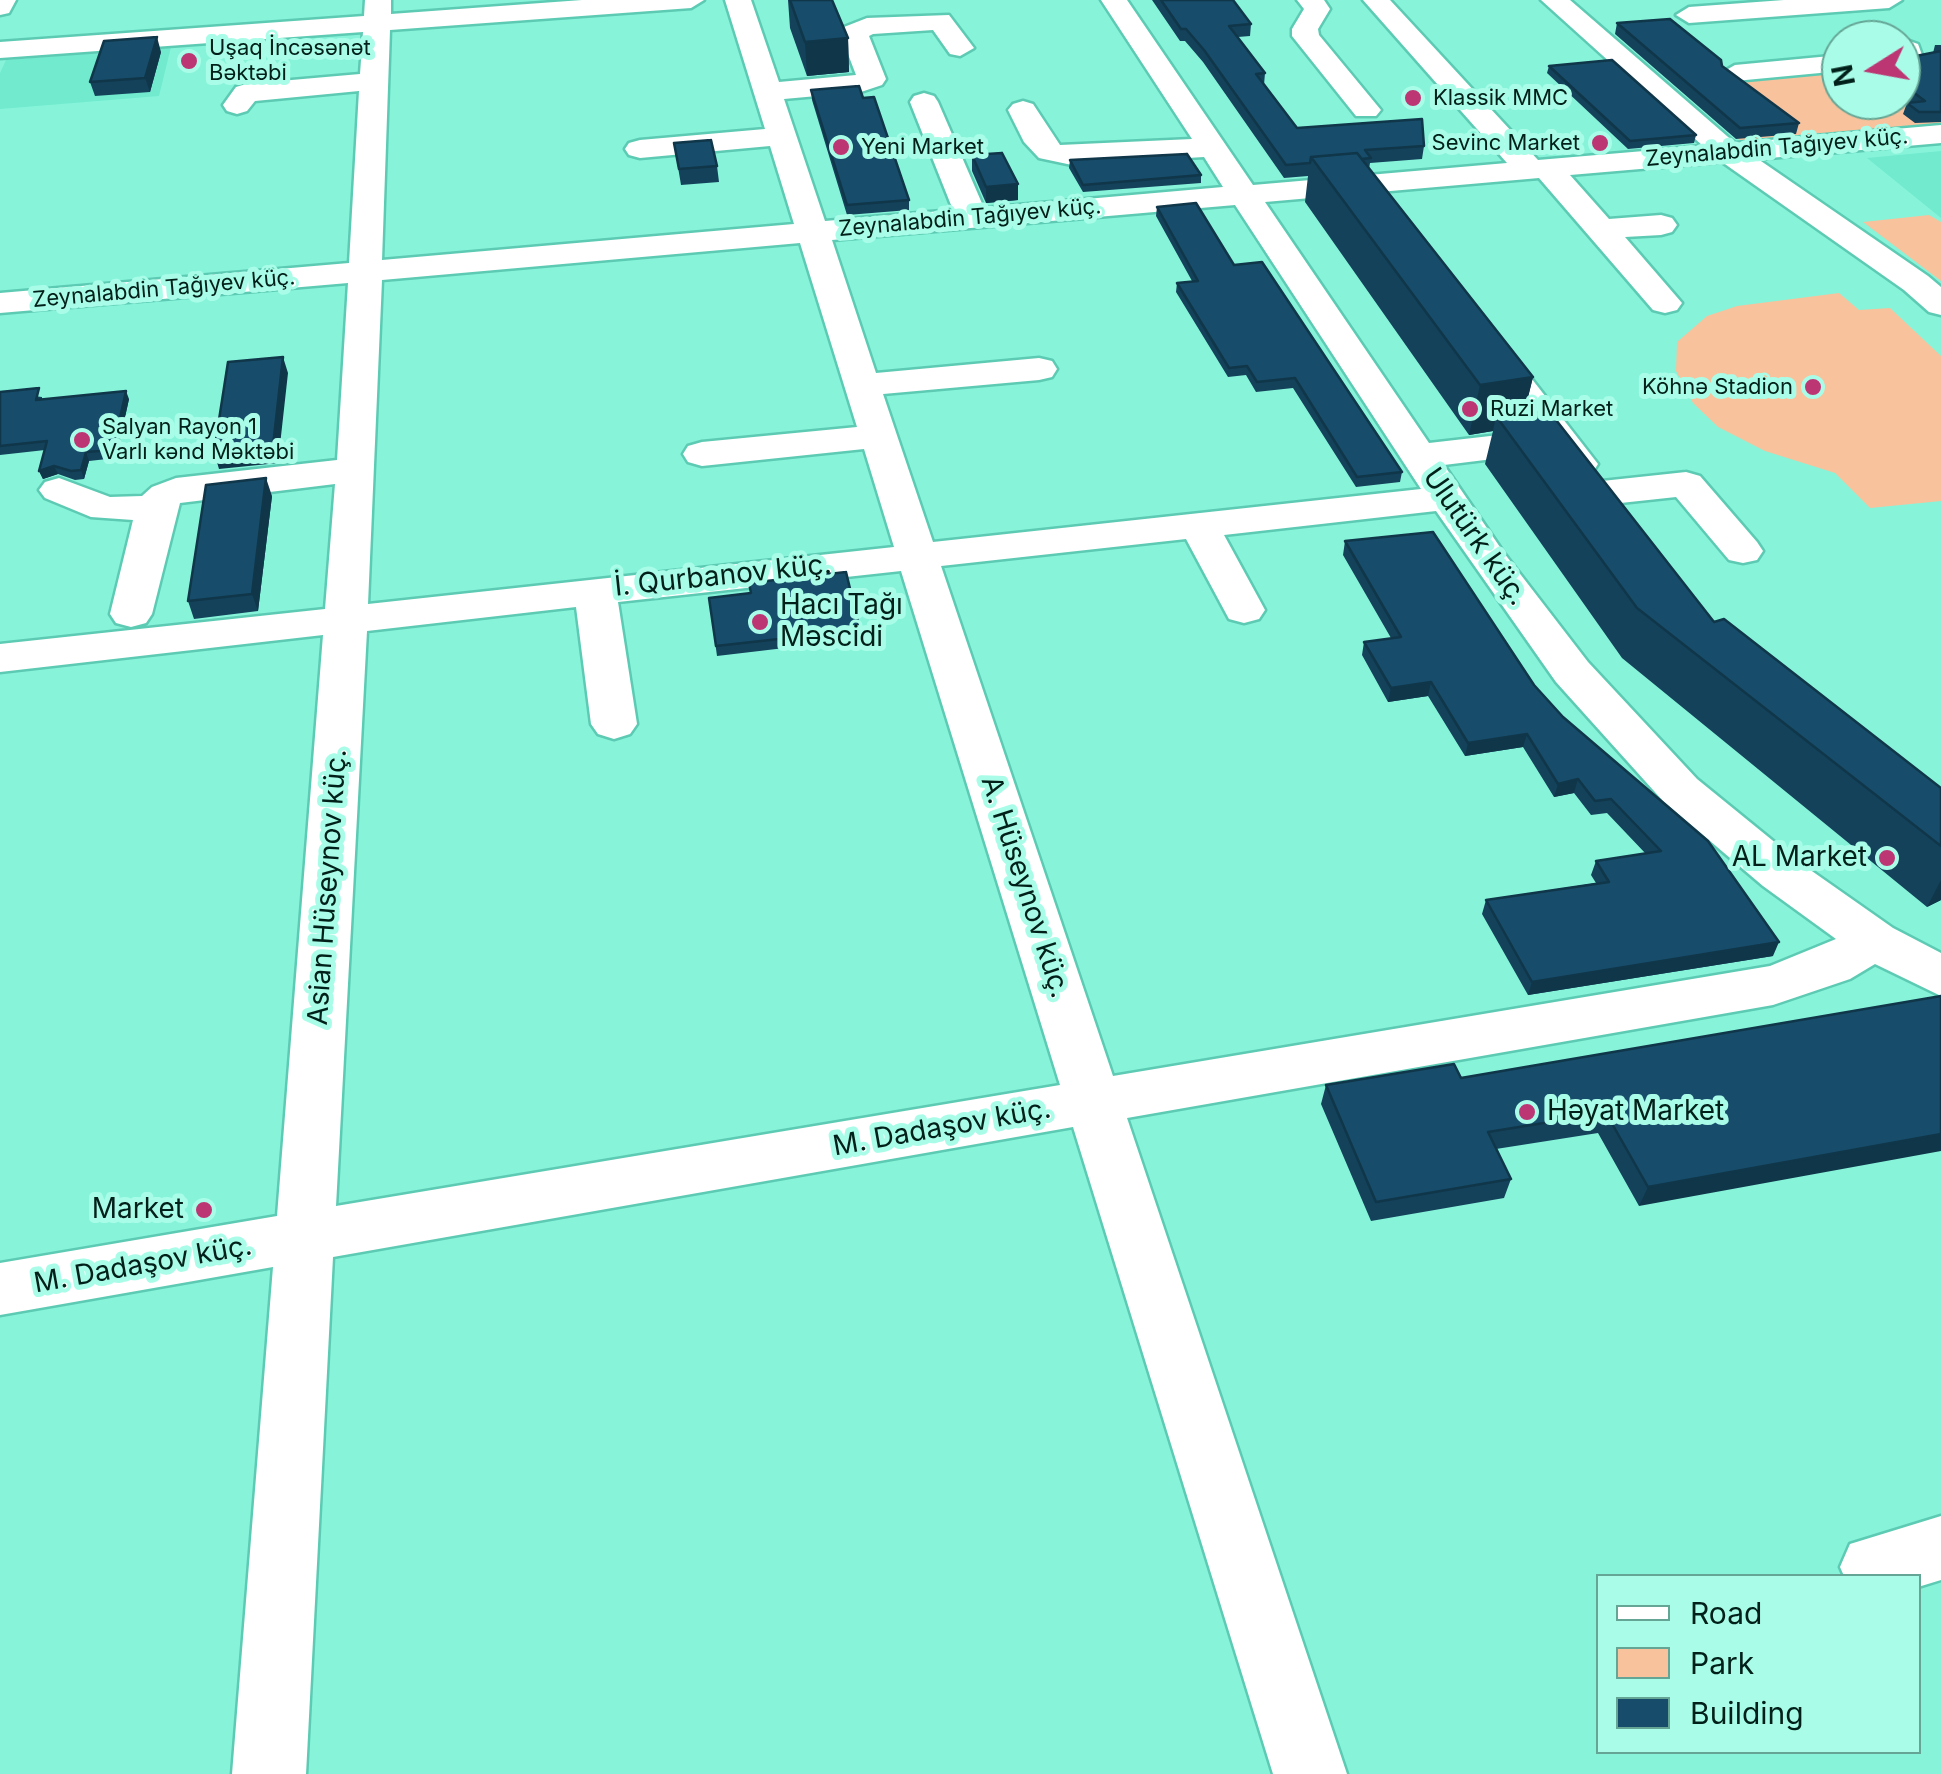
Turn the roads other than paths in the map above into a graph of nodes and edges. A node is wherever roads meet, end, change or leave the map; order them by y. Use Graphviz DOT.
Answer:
graph roads {
  1 [pos="3,0"];
  2 [pos="691,0"];
  3 [pos="738,0"];
  4 [pos="1114,0"];
  5 [pos="1310,0"];
  6 [pos="1376,0"];
  7 [pos="1554,0"];
  8 [pos="1888,0"];
  9 [pos="1839,4"];
  10 [pos="551,5"];
  11 [pos="0,7"];
  12 [pos="377,11"];
  13 [pos="1689,15"];
  14 [pos="1863,20"];
  15 [pos="960,48"];
  16 [pos="0,50"];
  17 [pos="1821,65"];
  18 [pos="1735,73"];
  19 [pos="374,81"];
  20 [pos="769,92"];
  21 [pos="924,102"];
  22 [pos="237,105"];
  23 [pos="1023,110"];
  24 [pos="1366,110"];
  25 [pos="1926,135"];
  26 [pos="784,136"];
  27 [pos="1214,147"];
  28 [pos="640,149"];
  29 [pos="1729,153"];
  30 [pos="1941,160"];
  31 [pos="1539,169"];
  32 [pos="1245,194"];
  33 [pos="972,218"];
  34 [pos="1661,225"];
  35 [pos="1600,229"];
  36 [pos="815,232"];
  37 [pos="365,272"];
  38 [pos="1934,298"];
  39 [pos="0,303"];
  40 [pos="1665,303"];
  41 [pos="1465,319"];
  42 [pos="1039,369"];
  43 [pos="864,385"];
  44 [pos="880,436"];
  45 [pos="1560,440"];
  46 [pos="702,454"];
  47 [pos="1419,456"];
  48 [pos="356,470"];
  49 [pos="59,490"];
  50 [pos="1446,498"];
  51 [pos="156,508"];
  52 [pos="1198,524"];
  53 [pos="1743,551"];
  54 [pos="919,554"];
  55 [pos="596,591"];
  56 [pos="1244,610"];
  57 [pos="132,614"];
  58 [pos="346,619"];
  59 [pos="0,658"];
  60 [pos="614,724"];
  61 [pos="1874,940"];
  62 [pos="1941,977"];
  63 [pos="1094,1102"];
  64 [pos="305,1237"];
  65 [pos="0,1289"];
  66 [pos="1941,1548"];
  67 [pos="1874,1567"];
  68 [pos="270,1774"];
  69 [pos="1310,1774"];
  1 -- 11 [label="street"];
  2 -- 10 [label="street"];
  3 -- 20 [label="street, A. Hüseynov küç."];
  4 -- 27 [label="street, Ulutürk küç."];
  5 -- 24 [label="street"];
  6 -- 31 [label="street"];
  7 -- 29 [label="street"];
  8 -- 9 [label="street"];
  9 -- 13 [label="street"];
  9 -- 14 [label="street"];
  10 -- 12 [label="street"];
  12 -- 16 [label="street"];
  12 -- 19 [label="street, Asian Hüseynov küç."];
  15 -- 20 [label="street"];
  17 -- 18 [label="street"];
  19 -- 22 [label="street"];
  19 -- 37 [label="street, Asian Hüseynov küç."];
  20 -- 26 [label="street, A. Hüseynov küç."];
  21 -- 33 [label="street"];
  23 -- 27 [label="street"];
  25 -- 29 [label="street, Zeynalabdin Tağıyev küç."];
  25 -- 30 [label="street"];
  26 -- 28 [label="street"];
  26 -- 36 [label="street, A. Hüseynov küç."];
  27 -- 32 [label="street, Ulutürk küç."];
  29 -- 31 [label="street, Zeynalabdin Tağıyev küç."];
  29 -- 38 [label="street"];
  31 -- 32 [label="street, Zeynalabdin Tağıyev küç."];
  31 -- 35 [label="street"];
  32 -- 33 [label="street, Zeynalabdin Tağıyev küç."];
  32 -- 47 [label="street, Ulutürk küç."];
  33 -- 36 [label="street, Zeynalabdin Tağıyev küç."];
  34 -- 35 [label="street"];
  35 -- 40 [label="street"];
  36 -- 37 [label="street, Zeynalabdin Tağıyev küç."];
  36 -- 43 [label="street, A. Hüseynov küç."];
  37 -- 39 [label="street, Zeynalabdin Tağıyev küç."];
  37 -- 48 [label="street, Asian Hüseynov küç."];
  41 -- 45 [label="street"];
  42 -- 43 [label="street"];
  43 -- 44 [label="street, A. Hüseynov küç."];
  44 -- 46 [label="street"];
  44 -- 54 [label="street, A. Hüseynov küç."];
  45 -- 47 [label="street"];
  45 -- 53 [label="street"];
  47 -- 50 [label="street, Ulutürk küç."];
  48 -- 51 [label="street"];
  48 -- 58 [label="street, Asian Hüseynov küç."];
  49 -- 51 [label="street"];
  50 -- 52 [label="street, İ. Qurbanov küç."];
  50 -- 61 [label="street, Ulutürk küç."];
  51 -- 57 [label="street"];
  52 -- 54 [label="street, İ. Qurbanov küç."];
  52 -- 56 [label="street"];
  54 -- 55 [label="street, İ. Qurbanov küç."];
  54 -- 63 [label="street, A. Hüseynov küç."];
  55 -- 58 [label="street, İ. Qurbanov küç."];
  55 -- 60 [label="street"];
  58 -- 59 [label="street, İ. Qurbanov küç."];
  58 -- 64 [label="street, Asian Hüseynov küç."];
  61 -- 62 [label="street, Ulutürk küç."];
  61 -- 63 [label="street, M. Dadaşov küç."];
  63 -- 64 [label="street, M. Dadaşov küç."];
  63 -- 69 [label="street, A. Hüseynov küç."];
  64 -- 65 [label="street, M. Dadaşov küç."];
  64 -- 68 [label="street, Asian Hüseynov küç."];
  66 -- 67 [label="street"];
}
